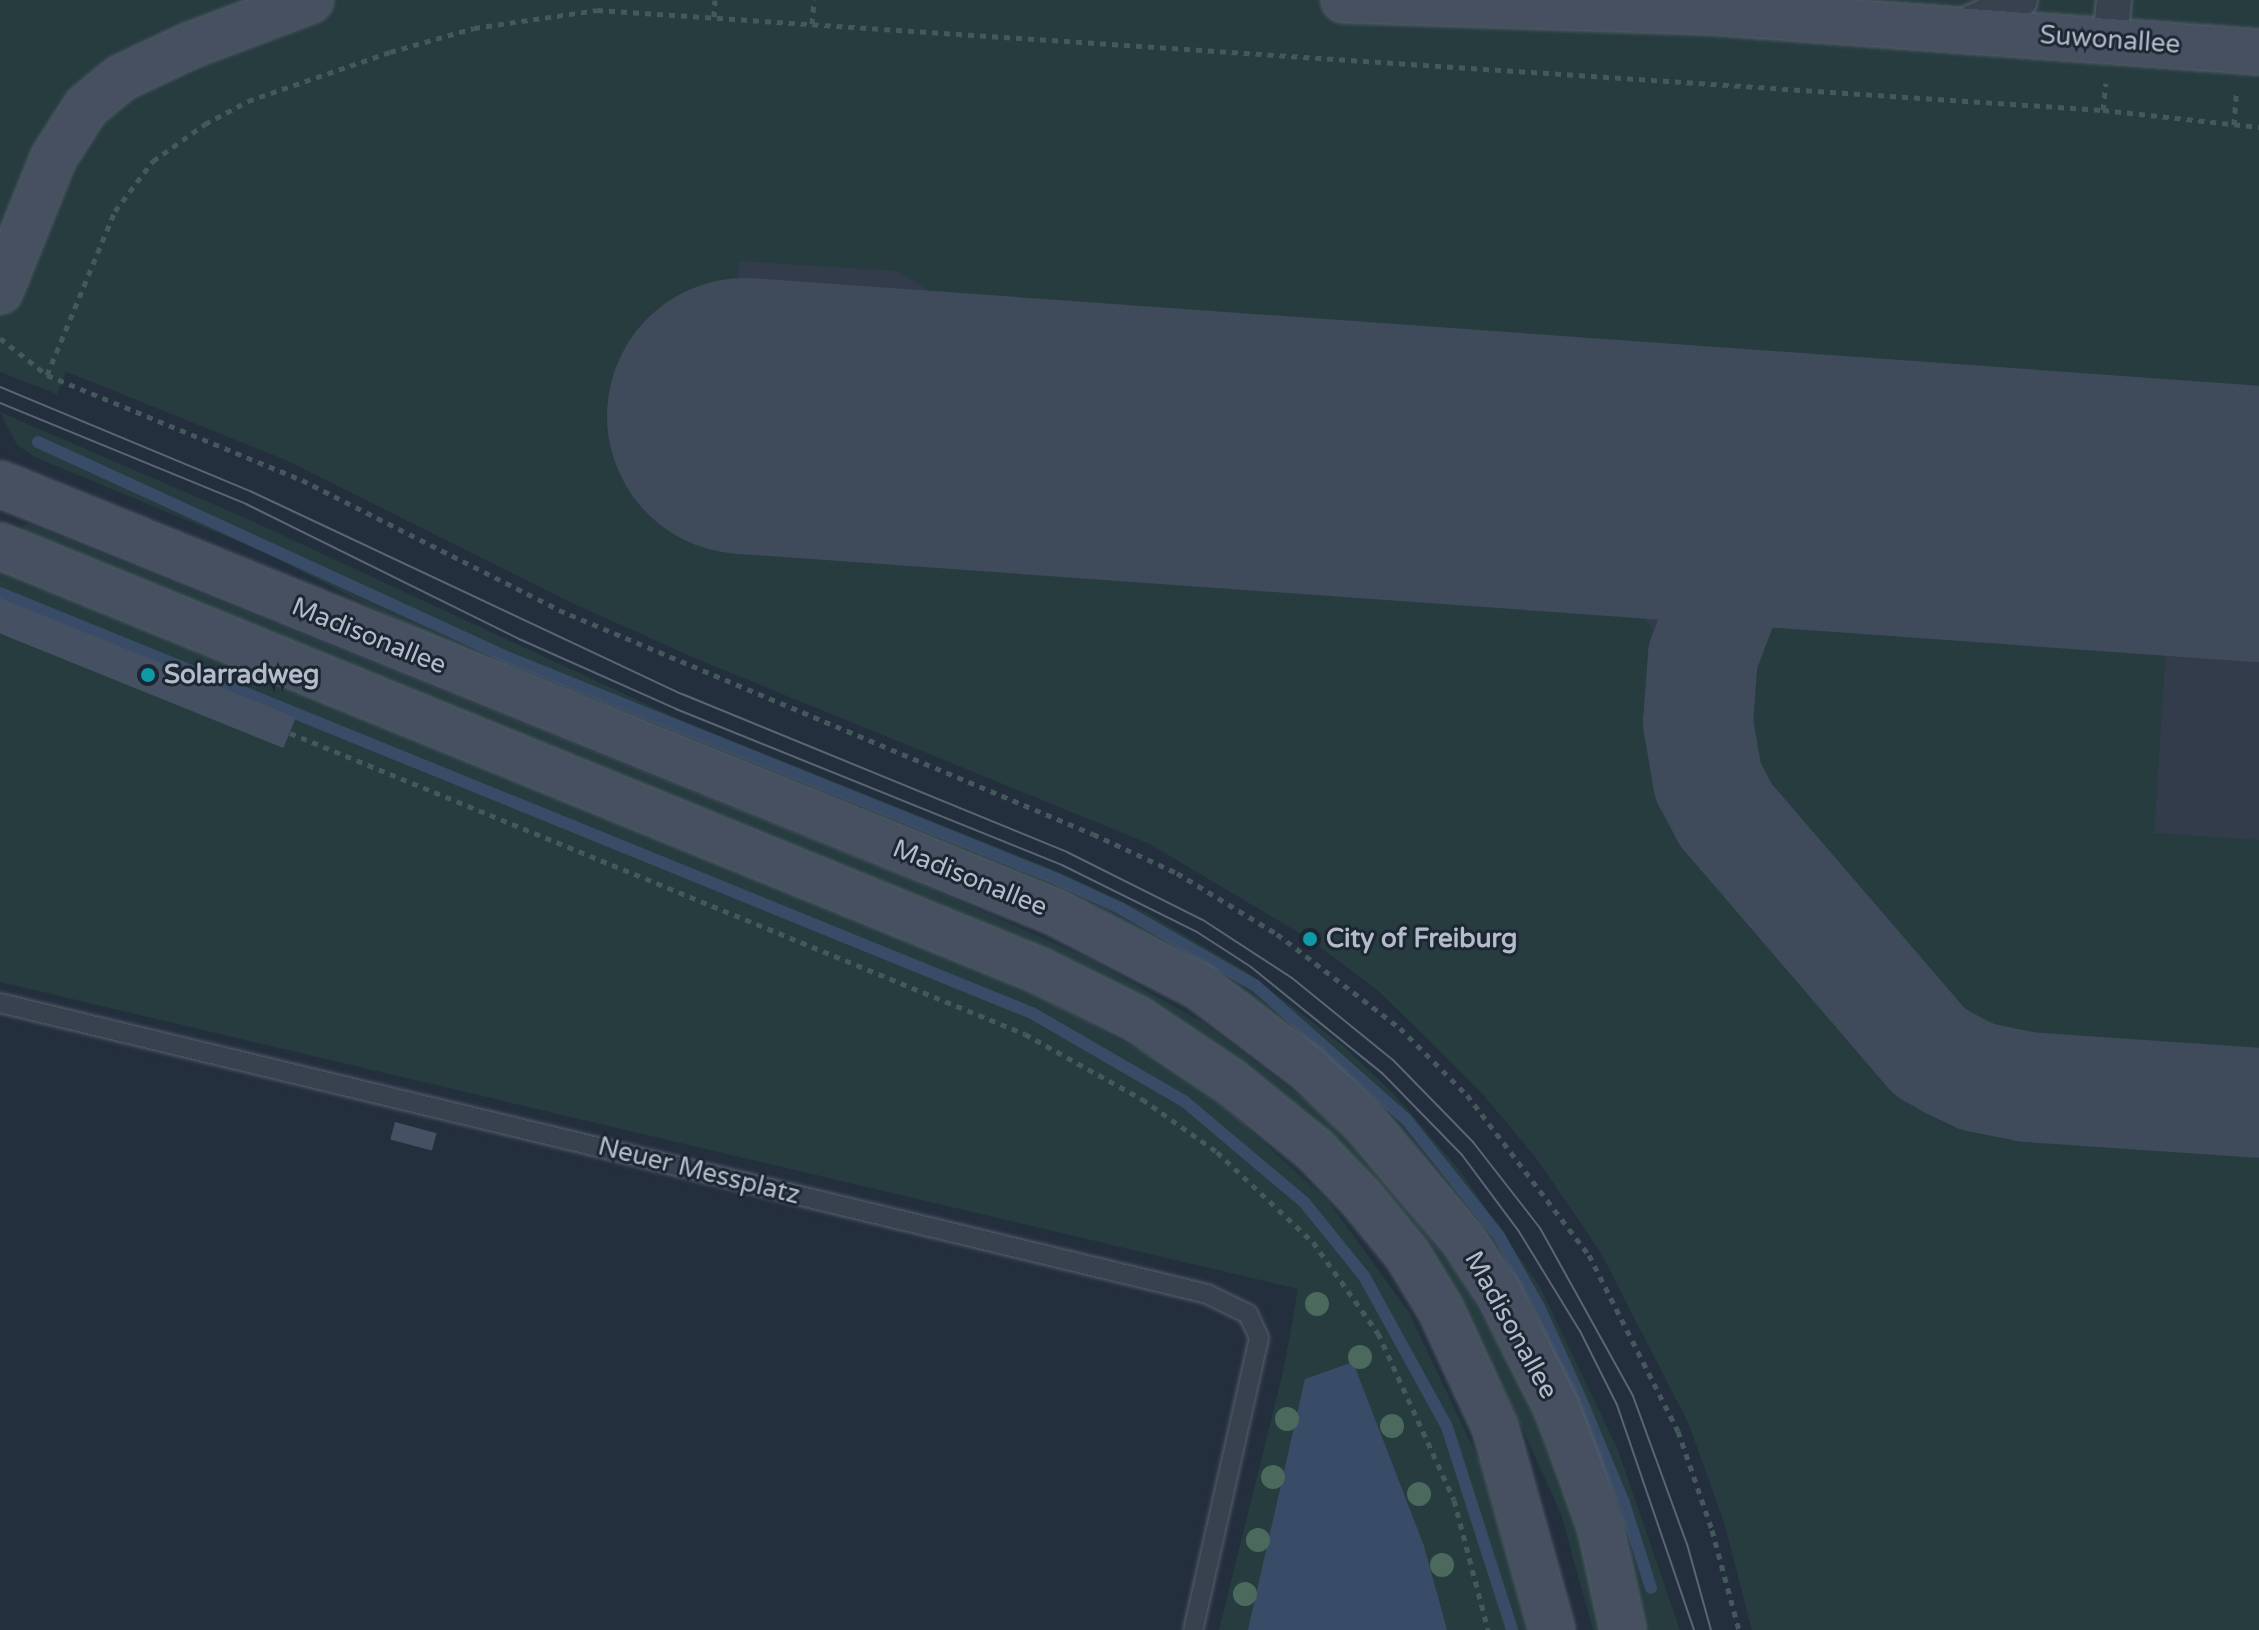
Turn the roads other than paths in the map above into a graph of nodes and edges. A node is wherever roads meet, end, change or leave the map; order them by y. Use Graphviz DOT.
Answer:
graph roads {
  1 [pos="311,0"];
  2 [pos="1344,0"];
  3 [pos="2020,0"];
  4 [pos="2112,20"];
  5 [pos="1960,28"];
  6 [pos="2259,52"];
  7 [pos="0,291"];
  8 [pos="0,484"];
  9 [pos="0,546"];
  10 [pos="0,1003"];
  11 [pos="1193,1630"];
  12 [pos="1552,1630"];
  13 [pos="1623,1630"];
  1 -- 7 [label="main road"];
  2 -- 5 [label="main road, Suwonallee"];
  3 -- 5 [label="street, Suwonallee"];
  4 -- 5 [label="main road, Suwonallee"];
  4 -- 6 [label="main road, Suwonallee"];
  8 -- 13 [label="main road, Madisonallee"];
  9 -- 12 [label="main road, Madisonallee"];
  10 -- 11 [label="lane, Neuer Messplatz"];
}
